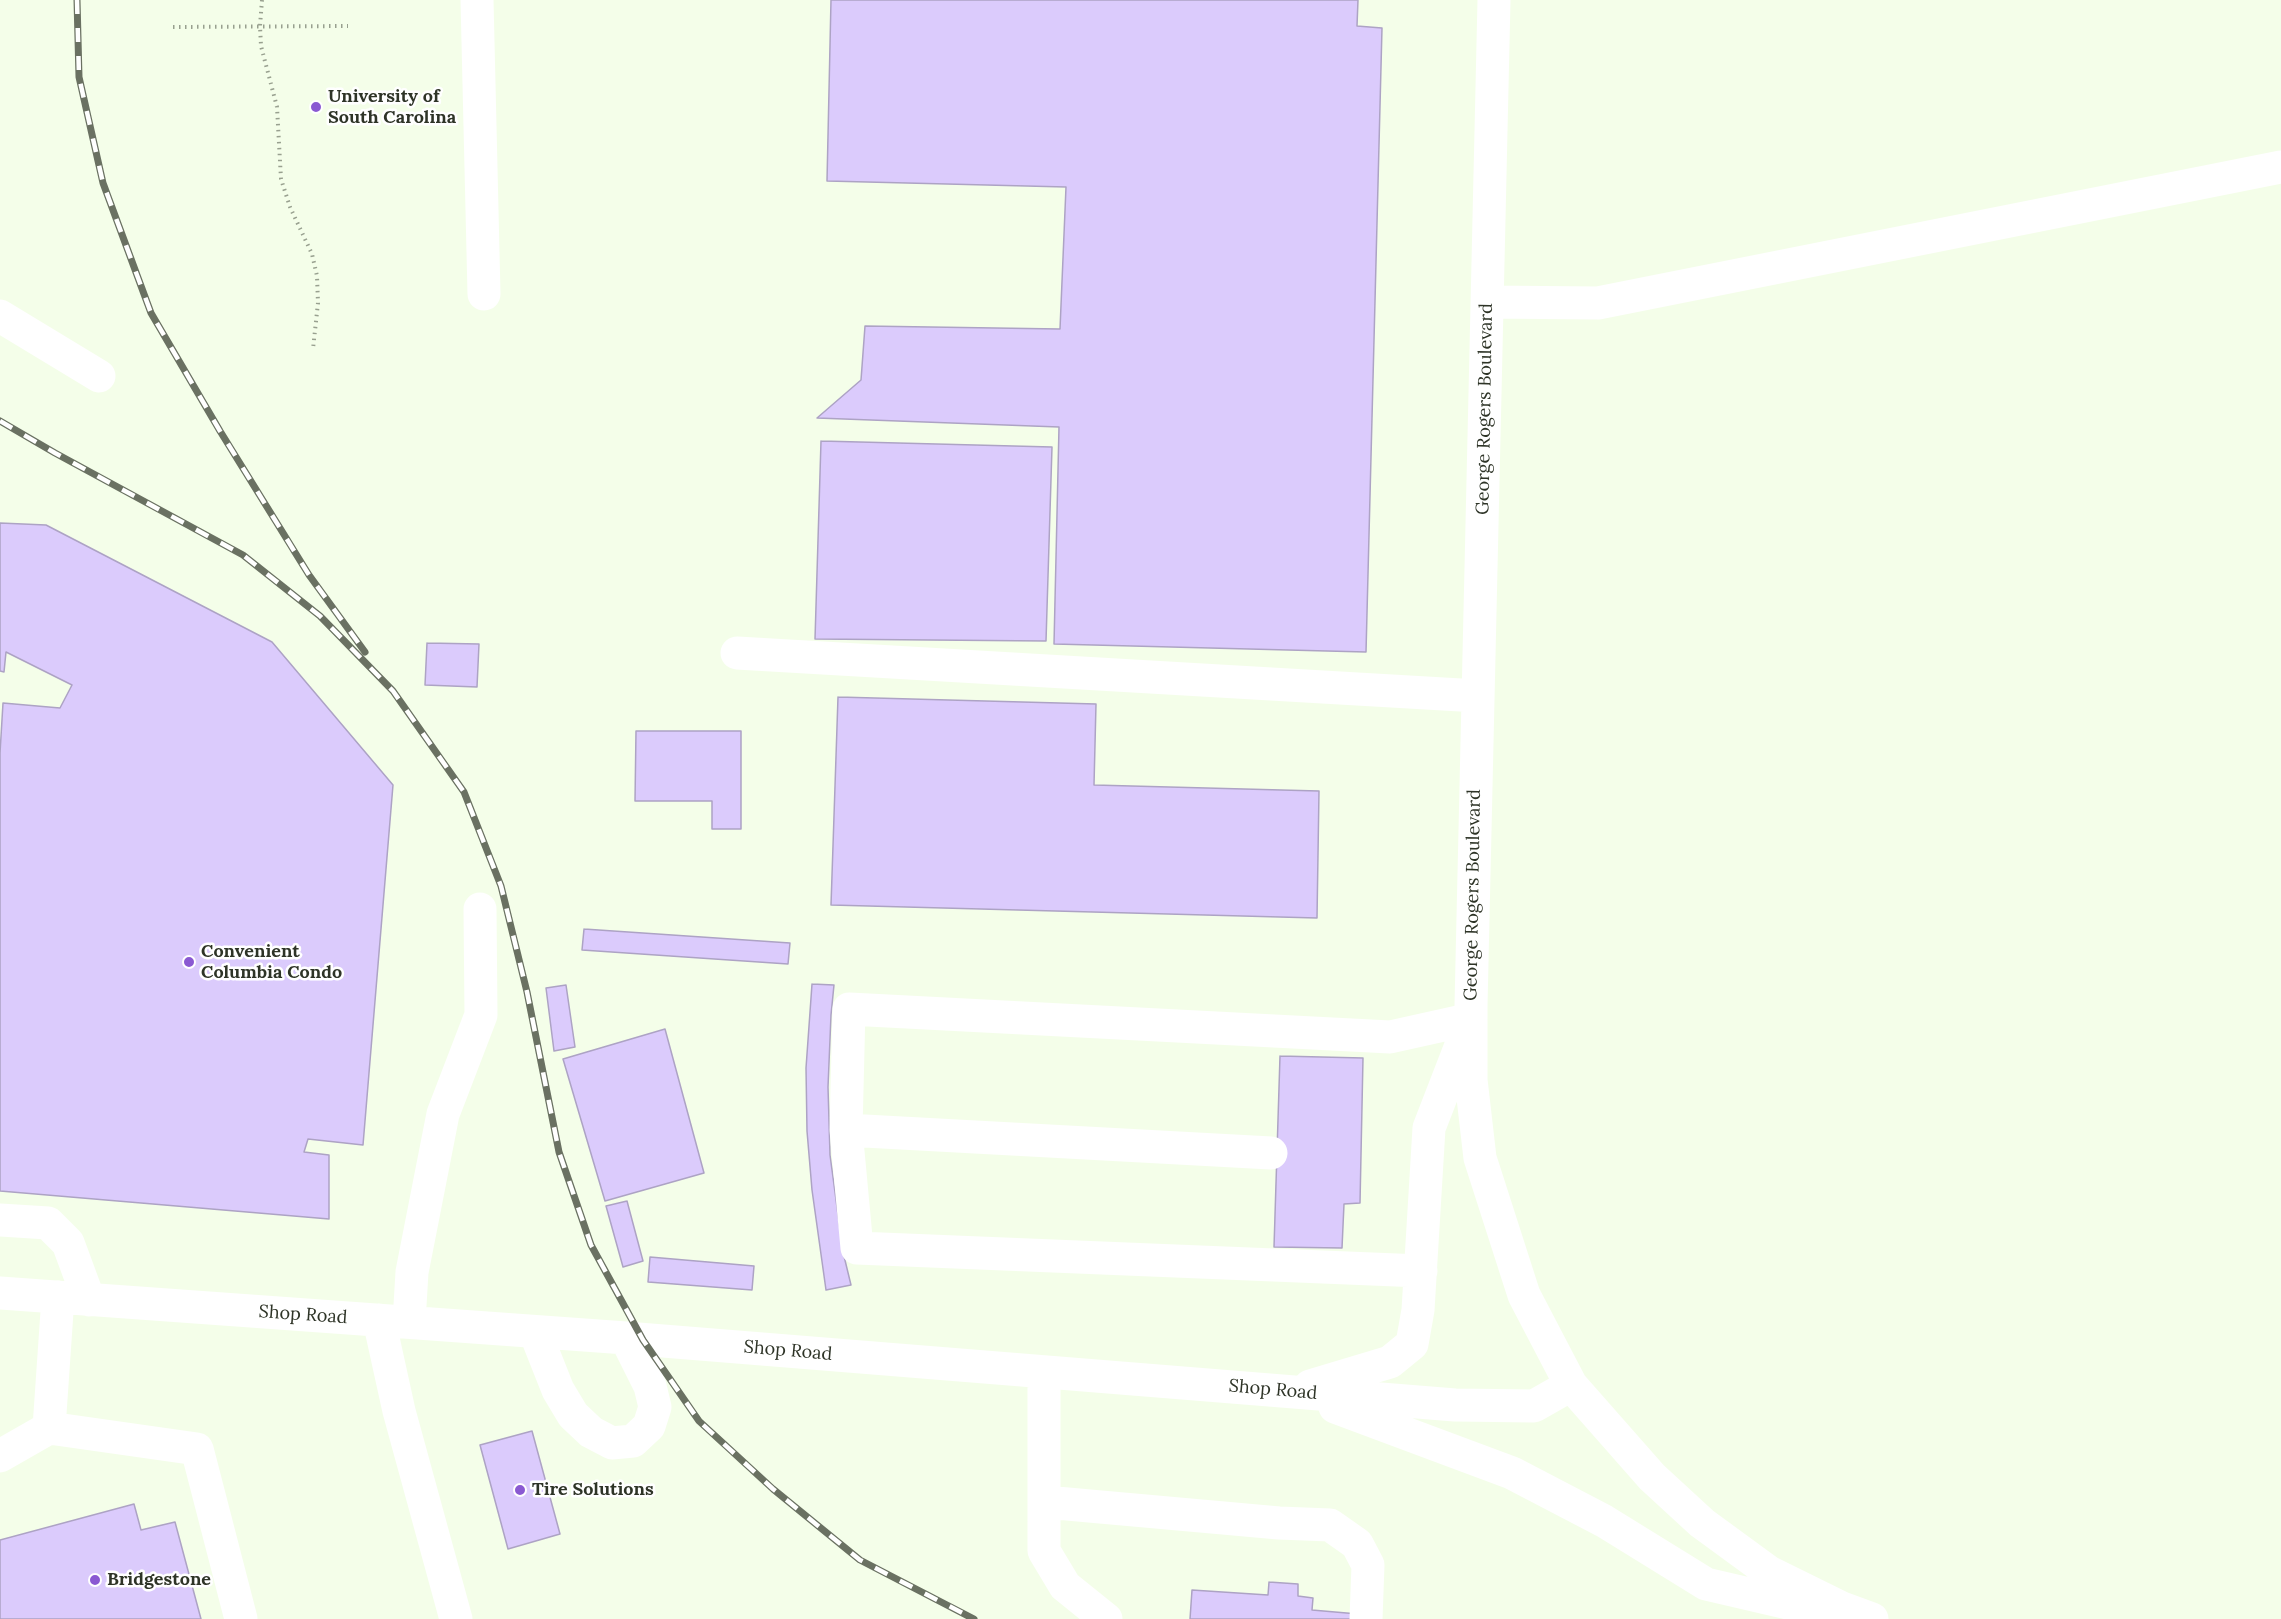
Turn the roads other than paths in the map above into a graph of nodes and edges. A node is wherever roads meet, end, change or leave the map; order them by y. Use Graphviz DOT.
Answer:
graph roads {
  1 [pos="477,0"];
  2 [pos="1494,0"];
  3 [pos="2281,167"];
  4 [pos="484,294"];
  5 [pos="1488,302"];
  6 [pos="0,316"];
  7 [pos="99,376"];
  8 [pos="737,653"];
  9 [pos="1478,696"];
  10 [pos="480,909"];
  11 [pos="1471,1019"];
  12 [pos="846,1130"];
  13 [pos="1271,1153"];
  14 [pos="0,1220"];
  15 [pos="1421,1271"];
  16 [pos="0,1293"];
  17 [pos="74,1298"];
  18 [pos="394,1321"];
  19 [pos="535,1332"];
  20 [pos="626,1338"];
  21 [pos="1044,1372"];
  22 [pos="1571,1385"];
  23 [pos="1291,1391"];
  24 [pos="50,1428"];
  25 [pos="0,1456"];
  26 [pos="1045,1502"];
  27 [pos="242,1619"];
  28 [pos="456,1619"];
  29 [pos="1106,1619"];
  30 [pos="1366,1619"];
  31 [pos="1857,1619"];
  32 [pos="1872,1619"];
  1 -- 4 [label="street"];
  2 -- 5 [label="street, George Rogers Boulevard"];
  3 -- 5 [label="street"];
  5 -- 9 [label="street, George Rogers Boulevard"];
  6 -- 7 [label="street"];
  8 -- 9 [label="street"];
  9 -- 11 [label="street, George Rogers Boulevard"];
  10 -- 18 [label="street"];
  11 -- 12 [label="street"];
  11 -- 15 [label="street"];
  11 -- 22 [label="street, George Rogers Boulevard"];
  12 -- 13 [label="street"];
  12 -- 15 [label="street"];
  14 -- 17 [label="street"];
  15 -- 23 [label="street"];
  16 -- 17 [label="street, Shop Road"];
  17 -- 18 [label="street, Shop Road"];
  17 -- 24 [label="street"];
  18 -- 19 [label="street, Shop Road"];
  18 -- 28 [label="street"];
  19 -- 20 [label="street, Shop Road"];
  19 -- 20 [label="street"];
  20 -- 21 [label="street, Shop Road"];
  21 -- 23 [label="street, Shop Road"];
  21 -- 26 [label="street"];
  22 -- 23 [label="street, Shop Road"];
  22 -- 32 [label="street, George Rogers Boulevard"];
  23 -- 31 [label="street"];
  24 -- 25 [label="street"];
  24 -- 27 [label="street"];
  26 -- 29 [label="street"];
  26 -- 30 [label="street"];
}
